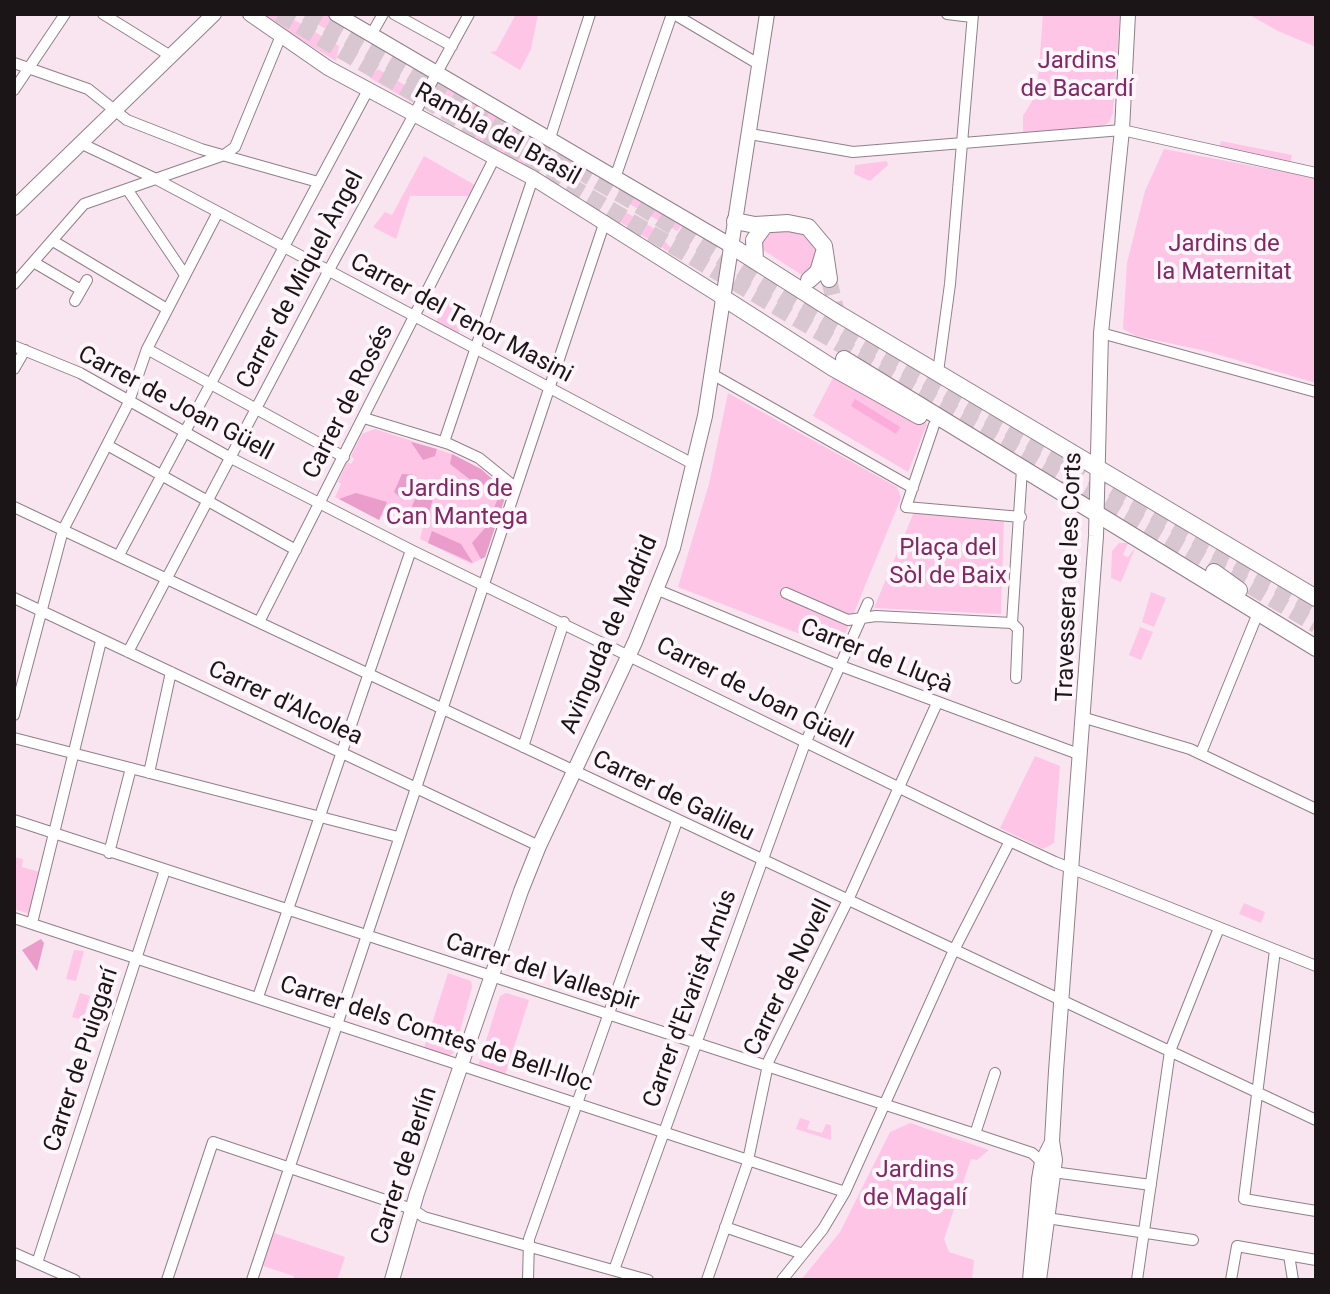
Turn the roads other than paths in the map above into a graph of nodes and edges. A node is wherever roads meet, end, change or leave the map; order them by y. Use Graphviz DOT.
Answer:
graph roads {
  1 [pos="65,14"];
  2 [pos="103,14"];
  3 [pos="214,14"];
  4 [pos="250,14"];
  5 [pos="336,14"];
  6 [pos="383,14"];
  7 [pos="394,14"];
  8 [pos="469,14"];
  9 [pos="590,14"];
  10 [pos="673,14"];
  11 [pos="767,14"];
  12 [pos="947,14"];
  13 [pos="1128,14"];
  14 [pos="973,16"];
  15 [pos="371,35"];
  16 [pos="280,38"];
  17 [pos="452,46"];
  18 [pos="169,55"];
  19 [pos="14,63"];
  20 [pos="760,65"];
  21 [pos="28,69"];
  22 [pos="437,72"];
  23 [pos="14,90"];
  24 [pos="368,90"];
  25 [pos="112,110"];
  26 [pos="413,112"];
  27 [pos="1122,130"];
  28 [pos="750,134"];
  29 [pos="550,138"];
  30 [pos="80,143"];
  31 [pos="961,145"];
  32 [pos="224,155"];
  33 [pos="495,157"];
  34 [pos="1316,173"];
  35 [pos="616,175"];
  36 [pos="154,178"];
  37 [pos="533,178"];
  38 [pos="318,182"];
  39 [pos="127,189"];
  40 [pos="14,208"];
  41 [pos="218,212"];
  42 [pos="605,221"];
  43 [pos="735,221"];
  44 [pos="765,225"];
  45 [pos="53,241"];
  46 [pos="730,245"];
  47 [pos="824,246"];
  48 [pos="286,248"];
  49 [pos="755,261"];
  50 [pos="35,263"];
  51 [pos="328,270"];
  52 [pos="185,275"];
  53 [pos="829,279"];
  54 [pos="809,280"];
  55 [pos="14,284"];
  56 [pos="722,297"];
  57 [pos="75,301"];
  58 [pos="167,309"];
  59 [pos="415,316"];
  60 [pos="1101,333"];
  61 [pos="19,348"];
  62 [pos="476,348"];
  63 [pos="147,349"];
  64 [pos="844,359"];
  65 [pos="14,369"];
  66 [pos="938,372"];
  67 [pos="712,374"];
  68 [pos="212,385"];
  69 [pos="549,388"];
  70 [pos="1316,392"];
  71 [pos="129,402"];
  72 [pos="256,408"];
  73 [pos="364,418"];
  74 [pos="934,425"];
  75 [pos="185,433"];
  76 [pos="975,441"];
  77 [pos="444,442"];
  78 [pos="107,445"];
  79 [pos="344,457"];
  80 [pos="231,458"];
  81 [pos="695,465"];
  82 [pos="1097,465"];
  83 [pos="1022,469"];
  84 [pos="162,476"];
  85 [pos="516,488"];
  86 [pos="913,488"];
  87 [pos="208,502"];
  88 [pos="319,503"];
  89 [pos="14,507"];
  90 [pos="1021,517"];
  91 [pos="1096,517"];
  92 [pos="63,530"];
  93 [pos="296,550"];
  94 [pos="411,550"];
  95 [pos="119,555"];
  96 [pos="1214,572"];
  97 [pos="166,579"];
  98 [pos="482,584"];
  99 [pos="658,590"];
  100 [pos="786,593"];
  101 [pos="14,598"];
  102 [pos="1316,598"];
  103 [pos="868,603"];
  104 [pos="41,613"];
  105 [pos="1258,613"];
  106 [pos="862,619"];
  107 [pos="259,622"];
  108 [pos="564,622"];
  109 [pos="1012,623"];
  110 [pos="101,641"];
  111 [pos="1316,646"];
  112 [pos="128,652"];
  113 [pos="630,654"];
  114 [pos="841,666"];
  115 [pos="171,672"];
  116 [pos="368,674"];
  117 [pos="1016,678"];
  118 [pos="937,703"];
  119 [pos="443,708"];
  120 [pos="14,715"];
  121 [pos="1085,718"];
  122 [pos="14,738"];
  123 [pos="806,743"];
  124 [pos="523,747"];
  125 [pos="74,753"];
  126 [pos="342,753"];
  127 [pos="1201,753"];
  128 [pos="1081,755"];
  129 [pos="131,768"];
  130 [pos="574,772"];
  131 [pos="149,773"];
  132 [pos="415,788"];
  133 [pos="898,788"];
  134 [pos="1316,809"];
  135 [pos="320,817"];
  136 [pos="14,820"];
  137 [pos="677,821"];
  138 [pos="54,834"];
  139 [pos="398,837"];
  140 [pos="1010,841"];
  141 [pos="539,846"];
  142 [pos="109,853"];
  143 [pos="763,862"];
  144 [pos="1072,869"];
  145 [pos="165,870"];
  146 [pos="848,900"];
  147 [pos="289,910"];
  148 [pos="14,918"];
  149 [pos="32,923"];
  150 [pos="1219,928"];
  151 [pos="366,936"];
  152 [pos="954,950"];
  153 [pos="1275,950"];
  154 [pos="136,957"];
  155 [pos="1316,966"];
  156 [pos="490,978"];
  157 [pos="258,997"];
  158 [pos="1062,998"];
  159 [pos="607,1016"];
  160 [pos="338,1023"];
  161 [pos="694,1044"];
  162 [pos="1170,1051"];
  163 [pos="461,1065"];
  164 [pos="766,1067"];
  165 [pos="995,1073"];
  166 [pos="1258,1092"];
  167 [pos="577,1102"];
  168 [pos="886,1106"];
  169 [pos="1316,1120"];
  170 [pos="663,1131"];
  171 [pos="975,1134"];
  172 [pos="748,1158"];
  173 [pos="1048,1167"];
  174 [pos="290,1168"];
  175 [pos="1151,1185"];
  176 [pos="845,1192"];
  177 [pos="412,1209"];
  178 [pos="1316,1211"];
  179 [pos="1047,1218"];
  180 [pos="725,1227"];
  181 [pos="1144,1233"];
  182 [pos="1193,1240"];
  183 [pos="529,1247"];
  184 [pos="14,1253"];
  185 [pos="803,1254"];
  186 [pos="1289,1255"];
  187 [pos="1316,1260"];
  188 [pos="37,1263"];
  189 [pos="614,1270"];
  190 [pos="75,1280"];
  191 [pos="167,1280"];
  192 [pos="252,1280"];
  193 [pos="392,1280"];
  194 [pos="528,1280"];
  195 [pos="648,1280"];
  196 [pos="707,1280"];
  197 [pos="782,1280"];
  198 [pos="1030,1280"];
  199 [pos="1039,1280"];
  200 [pos="1137,1280"];
  201 [pos="1231,1280"];
  202 [pos="1293,1280"];
  1 -- 21 [label="street"];
  2 -- 18 [label="street"];
  3 -- 18 [label="main road"];
  4 -- 16 [label="main road, Rambla del Brasil"];
  5 -- 15 [label="main road, Rambla del Brasil"];
  6 -- 15 [label="street"];
  7 -- 17 [label="street"];
  8 -- 17 [label="street, Carrer de Miquel Àngel"];
  9 -- 29 [label="street"];
  10 -- 20 [label="street"];
  10 -- 35 [label="street"];
  11 -- 20 [label="main road, Avinguda de Madrid"];
  12 -- 14 [label="street"];
  13 -- 27 [label="main road, Travessera de les Corts"];
  14 -- 31 [label="street"];
  15 -- 22 [label="main road, Rambla del Brasil"];
  16 -- 24 [label="main road, Rambla del Brasil"];
  16 -- 32 [label="street"];
  17 -- 22 [label="street, Carrer de Miquel Àngel"];
  18 -- 25 [label="main road"];
  19 -- 21 [label="street"];
  20 -- 28 [label="main road, Avinguda de Madrid"];
  21 -- 23 [label="street"];
  21 -- 25 [label="street"];
  22 -- 26 [label="street, Carrer de Miquel Àngel"];
  22 -- 29 [label="main road, Rambla del Brasil"];
  24 -- 26 [label="main road, Rambla del Brasil"];
  24 -- 38 [label="street"];
  25 -- 30 [label="main road"];
  25 -- 32 [label="street"];
  26 -- 33 [label="main road, Rambla del Brasil"];
  26 -- 51 [label="street, Carrer de Miquel Àngel"];
  27 -- 31 [label="street"];
  27 -- 34 [label="street"];
  27 -- 60 [label="main road, Travessera de les Corts"];
  28 -- 31 [label="street"];
  28 -- 43 [label="main road, Avinguda de Madrid"];
  29 -- 35 [label="main road, Rambla del Brasil"];
  30 -- 36 [label="street, Carrer del Tenor Masini"];
  30 -- 40 [label="main road"];
  31 -- 66 [label="street"];
  32 -- 36 [label="street"];
  32 -- 38 [label="street"];
  33 -- 37 [label="main road, Rambla del Brasil"];
  33 -- 59 [label="street, Carrer de Rosés"];
  35 -- 46 [label="main road, Rambla del Brasil"];
  36 -- 39 [label="street"];
  36 -- 41 [label="street, Carrer del Tenor Masini"];
  37 -- 42 [label="main road, Rambla del Brasil"];
  37 -- 62 [label="street"];
  38 -- 48 [label="street"];
  39 -- 45 [label="street"];
  39 -- 52 [label="street"];
  41 -- 48 [label="street, Carrer del Tenor Masini"];
  41 -- 52 [label="street"];
  42 -- 56 [label="main road, Rambla del Brasil"];
  42 -- 69 [label="street"];
  43 -- 44 [label="main road"];
  43 -- 46 [label="main road, Avinguda de Madrid"];
  44 -- 47 [label="main road"];
  44 -- 49 [label="main road"];
  45 -- 50 [label="street"];
  45 -- 58 [label="street"];
  46 -- 49 [label="main road"];
  46 -- 56 [label="main road, Avinguda de Madrid"];
  47 -- 53 [label="main road"];
  47 -- 54 [label="main road"];
  48 -- 51 [label="street, Carrer del Tenor Masini"];
  48 -- 68 [label="street"];
  49 -- 66 [label="main road"];
  50 -- 55 [label="street"];
  50 -- 57 [label="street"];
  51 -- 59 [label="street, Carrer del Tenor Masini"];
  51 -- 72 [label="street, Carrer de Miquel Àngel"];
  52 -- 58 [label="street"];
  56 -- 67 [label="main road, Avinguda de Madrid"];
  56 -- 74 [label="main road"];
  58 -- 63 [label="street"];
  59 -- 62 [label="street, Carrer del Tenor Masini"];
  59 -- 73 [label="street, Carrer de Rosés"];
  60 -- 70 [label="street"];
  60 -- 82 [label="main road, Travessera de les Corts"];
  61 -- 65 [label="street"];
  61 -- 71 [label="street, Carrer de Joan Güell"];
  62 -- 69 [label="street, Carrer del Tenor Masini"];
  62 -- 77 [label="street"];
  63 -- 68 [label="street"];
  63 -- 71 [label="street"];
  64 -- 76 [label="main road"];
  66 -- 82 [label="main road"];
  67 -- 81 [label="main road, Avinguda de Madrid"];
  67 -- 86 [label="street"];
  68 -- 72 [label="street"];
  68 -- 75 [label="street"];
  69 -- 81 [label="street, Carrer del Tenor Masini"];
  69 -- 85 [label="street"];
  71 -- 75 [label="street, Carrer de Joan Güell"];
  71 -- 78 [label="street"];
  72 -- 79 [label="street"];
  72 -- 80 [label="street, Carrer de Miquel Àngel"];
  73 -- 77 [label="street"];
  73 -- 79 [label="street, Carrer de Rosés"];
  74 -- 76 [label="main road"];
  74 -- 86 [label="street"];
  75 -- 80 [label="street, Carrer de Joan Güell"];
  75 -- 84 [label="street"];
  76 -- 83 [label="main road"];
  77 -- 85 [label="street"];
  78 -- 84 [label="street"];
  78 -- 92 [label="street"];
  79 -- 88 [label="street, Carrer de Rosés"];
  80 -- 87 [label="street, Carrer de Miquel Àngel"];
  80 -- 88 [label="street, Carrer de Joan Güell"];
  81 -- 99 [label="main road, Avinguda de Madrid"];
  82 -- 91 [label="main road, Travessera de les Corts"];
  82 -- 102 [label="main road"];
  83 -- 90 [label="street"];
  83 -- 91 [label="main road"];
  84 -- 87 [label="street"];
  84 -- 95 [label="street"];
  85 -- 98 [label="street"];
  86 -- 90 [label="street"];
  87 -- 93 [label="street"];
  87 -- 97 [label="street, Carrer de Miquel Àngel"];
  88 -- 93 [label="street, Carrer de Rosés"];
  88 -- 94 [label="street, Carrer de Joan Güell"];
  89 -- 92 [label="street, Carrer de Galileu"];
  90 -- 109 [label="street"];
  91 -- 105 [label="main road"];
  91 -- 121 [label="main road, Travessera de les Corts"];
  92 -- 95 [label="street, Carrer de Galileu"];
  92 -- 104 [label="street"];
  93 -- 107 [label="street, Carrer de Rosés"];
  94 -- 98 [label="street, Carrer de Joan Güell"];
  94 -- 116 [label="street"];
  95 -- 97 [label="street, Carrer de Galileu"];
  96 -- 111 [label="main road"];
  97 -- 107 [label="street, Carrer de Galileu"];
  97 -- 112 [label="street, Carrer de Miquel Àngel"];
  98 -- 108 [label="street, Carrer de Joan Güell"];
  98 -- 119 [label="street"];
  99 -- 113 [label="main road, Avinguda de Madrid"];
  99 -- 114 [label="street, Carrer de Lluçà"];
  100 -- 106 [label="street"];
  101 -- 104 [label="street, Carrer d'Alcolea"];
  103 -- 106 [label="street, Carrer d'Evarist Arnús"];
  104 -- 110 [label="street, Carrer d'Alcolea"];
  104 -- 120 [label="street"];
  105 -- 111 [label="main road"];
  105 -- 127 [label="street"];
  106 -- 109 [label="street"];
  106 -- 114 [label="street, Carrer d'Evarist Arnús"];
  107 -- 116 [label="street, Carrer de Galileu"];
  108 -- 113 [label="street, Carrer de Joan Güell"];
  108 -- 124 [label="street"];
  109 -- 117 [label="street"];
  110 -- 112 [label="street, Carrer d'Alcolea"];
  110 -- 125 [label="street"];
  112 -- 115 [label="street, Carrer d'Alcolea"];
  113 -- 123 [label="street, Carrer de Joan Güell"];
  113 -- 130 [label="main road, Avinguda de Madrid"];
  114 -- 118 [label="street, Carrer de Lluçà"];
  114 -- 123 [label="street, Carrer d'Evarist Arnús"];
  115 -- 126 [label="street, Carrer d'Alcolea"];
  115 -- 131 [label="street"];
  116 -- 119 [label="street, Carrer de Galileu"];
  116 -- 126 [label="street"];
  118 -- 128 [label="street, Carrer de Lluçà"];
  118 -- 133 [label="street, Carrer de Novell"];
  119 -- 124 [label="street, Carrer de Galileu"];
  119 -- 132 [label="street"];
  121 -- 127 [label="street"];
  121 -- 128 [label="main road, Travessera de les Corts"];
  122 -- 125 [label="street"];
  123 -- 133 [label="street, Carrer de Joan Güell"];
  123 -- 143 [label="street, Carrer d'Evarist Arnús"];
  124 -- 130 [label="street, Carrer de Galileu"];
  125 -- 129 [label="street"];
  125 -- 138 [label="street"];
  126 -- 132 [label="street, Carrer d'Alcolea"];
  126 -- 135 [label="street"];
  127 -- 134 [label="street"];
  128 -- 144 [label="main road, Travessera de les Corts"];
  129 -- 131 [label="street"];
  129 -- 142 [label="street"];
  130 -- 137 [label="street, Carrer de Galileu"];
  130 -- 141 [label="main road, Avinguda de Madrid"];
  131 -- 135 [label="street"];
  132 -- 139 [label="street"];
  132 -- 141 [label="street, Carrer d'Alcolea"];
  133 -- 140 [label="street, Carrer de Joan Güell"];
  133 -- 146 [label="street, Carrer de Novell"];
  135 -- 139 [label="street"];
  135 -- 147 [label="street"];
  136 -- 138 [label="street, Carrer del Vallespir"];
  137 -- 143 [label="street, Carrer de Galileu"];
  137 -- 159 [label="street"];
  138 -- 142 [label="street, Carrer del Vallespir"];
  138 -- 149 [label="street"];
  139 -- 151 [label="street"];
  140 -- 144 [label="street, Carrer de Joan Güell"];
  140 -- 152 [label="street"];
  141 -- 156 [label="main road, Avinguda de Madrid"];
  142 -- 145 [label="street, Carrer del Vallespir"];
  143 -- 146 [label="street, Carrer de Galileu"];
  143 -- 161 [label="street, Carrer d'Evarist Arnús"];
  144 -- 150 [label="street, Carrer de Joan Güell"];
  144 -- 158 [label="main road, Travessera de les Corts"];
  145 -- 147 [label="street, Carrer del Vallespir"];
  145 -- 154 [label="street, Carrer de Puiggarí"];
  146 -- 152 [label="street, Carrer de Galileu"];
  146 -- 164 [label="street, Carrer de Novell"];
  147 -- 151 [label="street, Carrer del Vallespir"];
  147 -- 157 [label="street"];
  148 -- 149 [label="street, Carrer dels Comtes de Bell-lloc"];
  149 -- 154 [label="street, Carrer dels Comtes de Bell-lloc"];
  150 -- 153 [label="street, Carrer de Joan Güell"];
  150 -- 162 [label="street"];
  151 -- 156 [label="street, Carrer del Vallespir"];
  151 -- 160 [label="street"];
  152 -- 158 [label="street, Carrer de Galileu"];
  152 -- 168 [label="street"];
  153 -- 155 [label="street, Carrer de Joan Güell"];
  153 -- 166 [label="street"];
  154 -- 157 [label="street, Carrer dels Comtes de Bell-lloc"];
  154 -- 188 [label="street, Carrer de Puiggarí"];
  156 -- 159 [label="street, Carrer del Vallespir"];
  156 -- 163 [label="main road, Avinguda de Madrid"];
  157 -- 160 [label="street, Carrer dels Comtes de Bell-lloc"];
  158 -- 162 [label="street, Carrer de Galileu"];
  158 -- 173 [label="main road, Travessera de les Corts"];
  159 -- 161 [label="street, Carrer del Vallespir"];
  159 -- 167 [label="street"];
  160 -- 163 [label="street, Carrer dels Comtes de Bell-lloc"];
  160 -- 174 [label="street"];
  161 -- 164 [label="street, Carrer del Vallespir"];
  161 -- 170 [label="street, Carrer d'Evarist Arnús"];
  162 -- 166 [label="street, Carrer de Galileu"];
  162 -- 175 [label="street"];
  163 -- 167 [label="street, Carrer dels Comtes de Bell-lloc"];
  163 -- 177 [label="main road, Carrer de Berlín"];
  164 -- 168 [label="street, Carrer del Vallespir"];
  164 -- 172 [label="street, Carrer de Novell"];
  165 -- 171 [label="street"];
  166 -- 169 [label="street, Carrer de Galileu"];
  166 -- 178 [label="street"];
  167 -- 170 [label="street, Carrer dels Comtes de Bell-lloc"];
  167 -- 183 [label="street"];
  168 -- 171 [label="street, Carrer del Vallespir"];
  168 -- 176 [label="street"];
  170 -- 172 [label="street, Carrer dels Comtes de Bell-lloc"];
  170 -- 189 [label="street, Carrer d'Evarist Arnús"];
  171 -- 173 [label="street, Carrer del Vallespir"];
  172 -- 176 [label="street, Carrer dels Comtes de Bell-lloc"];
  172 -- 180 [label="street, Carrer de Novell"];
  173 -- 175 [label="street, Carrer del Vallespir"];
  173 -- 179 [label="main road, Travessera de les Corts"];
  173 -- 198 [label="main road, Travessera de les Corts"];
  174 -- 177 [label="street"];
  174 -- 191 [label="street"];
  174 -- 192 [label="street"];
  175 -- 181 [label="street"];
  176 -- 185 [label="street"];
  177 -- 183 [label="street"];
  177 -- 193 [label="main road, Carrer de Berlín"];
  179 -- 181 [label="street"];
  179 -- 199 [label="main road, Travessera de les Corts"];
  180 -- 185 [label="street"];
  180 -- 196 [label="street, Carrer de Novell"];
  181 -- 182 [label="street"];
  181 -- 200 [label="street"];
  183 -- 189 [label="street"];
  183 -- 194 [label="street"];
  184 -- 188 [label="street"];
  185 -- 197 [label="street"];
  186 -- 187 [label="street"];
  186 -- 201 [label="street"];
  186 -- 202 [label="street"];
  188 -- 190 [label="street"];
  189 -- 195 [label="street"];
}
